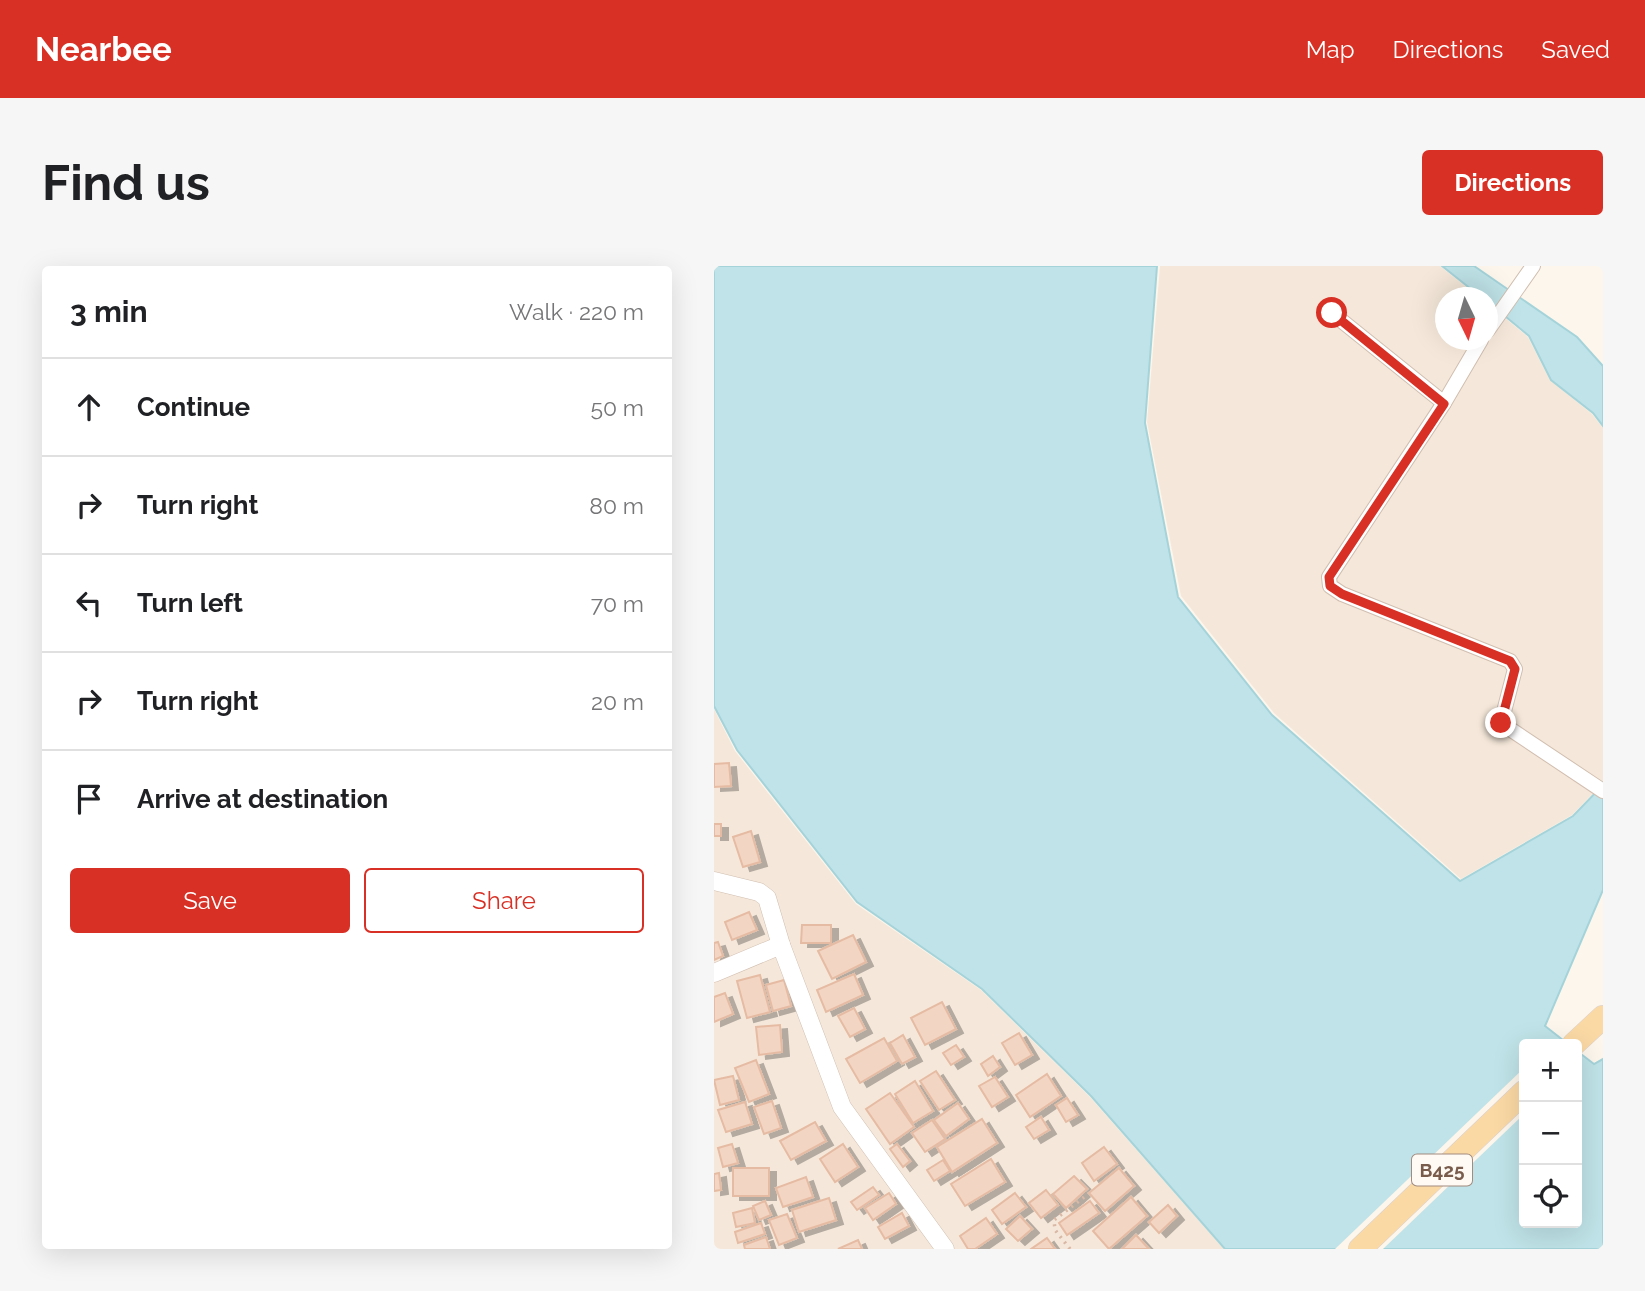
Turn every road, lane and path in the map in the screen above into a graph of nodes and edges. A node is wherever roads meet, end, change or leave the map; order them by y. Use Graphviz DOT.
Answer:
graph roads {
  1 [pos="1533,266"];
  2 [pos="1332,313"];
  3 [pos="1498,316"];
  4 [pos="1475,350"];
  5 [pos="1444,404"];
  6 [pos="1603,791"];
  7 [pos="714,881"];
  8 [pos="780,946"];
  9 [pos="714,973"];
  10 [pos="1603,1017"];
  11 [pos="1579,1039"];
  12 [pos="1519,1097"];
  13 [pos="1087,1195"];
  14 [pos="945,1249"];
  15 [pos="1070,1249"];
  16 [pos="1360,1249"];
  1 -- 3 [label="street"];
  2 -- 5 [label="street"];
  4 -- 5 [label="street"];
  5 -- 6 [label="street"];
  7 -- 8 [label="street"];
  8 -- 9 [label="street"];
  8 -- 14 [label="street"];
  10 -- 11 [label="main road"];
  12 -- 16 [label="main road, B425"];
  13 -- 15 [label="path"];
}
